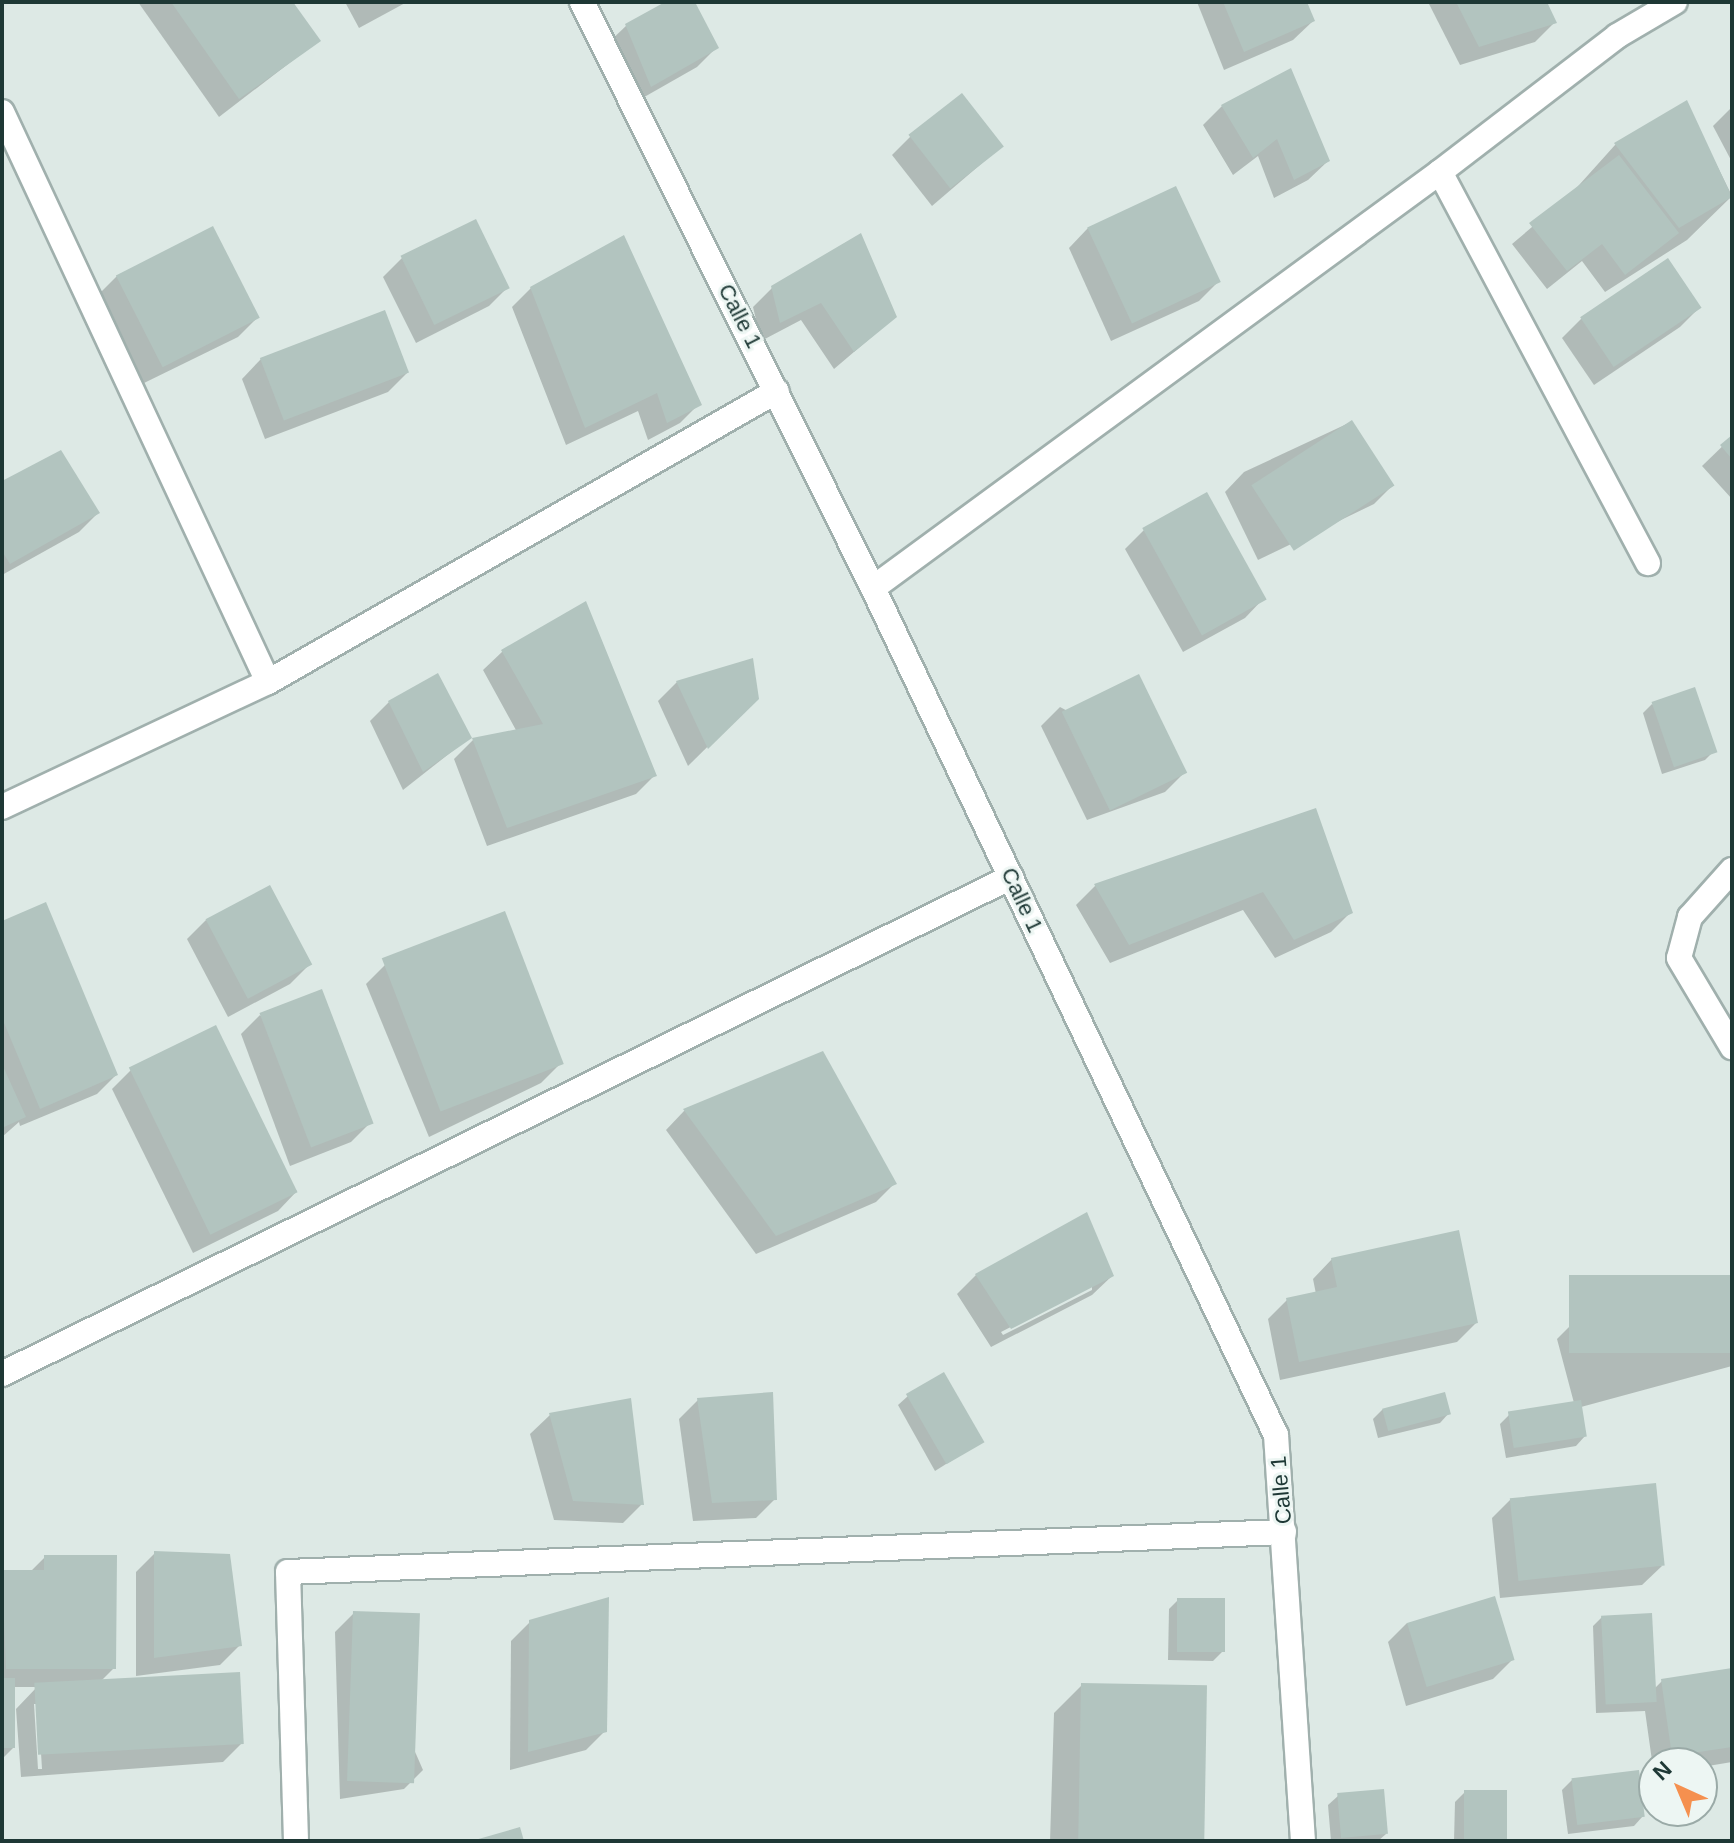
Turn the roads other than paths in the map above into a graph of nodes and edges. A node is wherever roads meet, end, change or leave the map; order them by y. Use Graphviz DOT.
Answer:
graph roads {
  1 [pos="1675,2"];
  2 [pos="587,4"];
  3 [pos="2,112"];
  4 [pos="1440,172"];
  5 [pos="777,391"];
  6 [pos="1648,563"];
  7 [pos="873,588"];
  8 [pos="268,682"];
  9 [pos="2,807"];
  10 [pos="1732,870"];
  11 [pos="1011,877"];
  12 [pos="1732,1047"];
  13 [pos="2,1374"];
  14 [pos="1284,1532"];
  15 [pos="296,1841"];
  16 [pos="1303,1841"];
  1 -- 4 [label="street"];
  2 -- 5 [label="street, Calle 1"];
  3 -- 8 [label="street"];
  4 -- 6 [label="street"];
  4 -- 7 [label="street"];
  5 -- 7 [label="street, Calle 1"];
  5 -- 8 [label="street"];
  7 -- 11 [label="street, Calle 1"];
  8 -- 9 [label="street"];
  10 -- 12 [label="street"];
  11 -- 13 [label="street"];
  11 -- 14 [label="street, Calle 1"];
  14 -- 15 [label="street"];
  14 -- 16 [label="street, Calle 1"];
}
